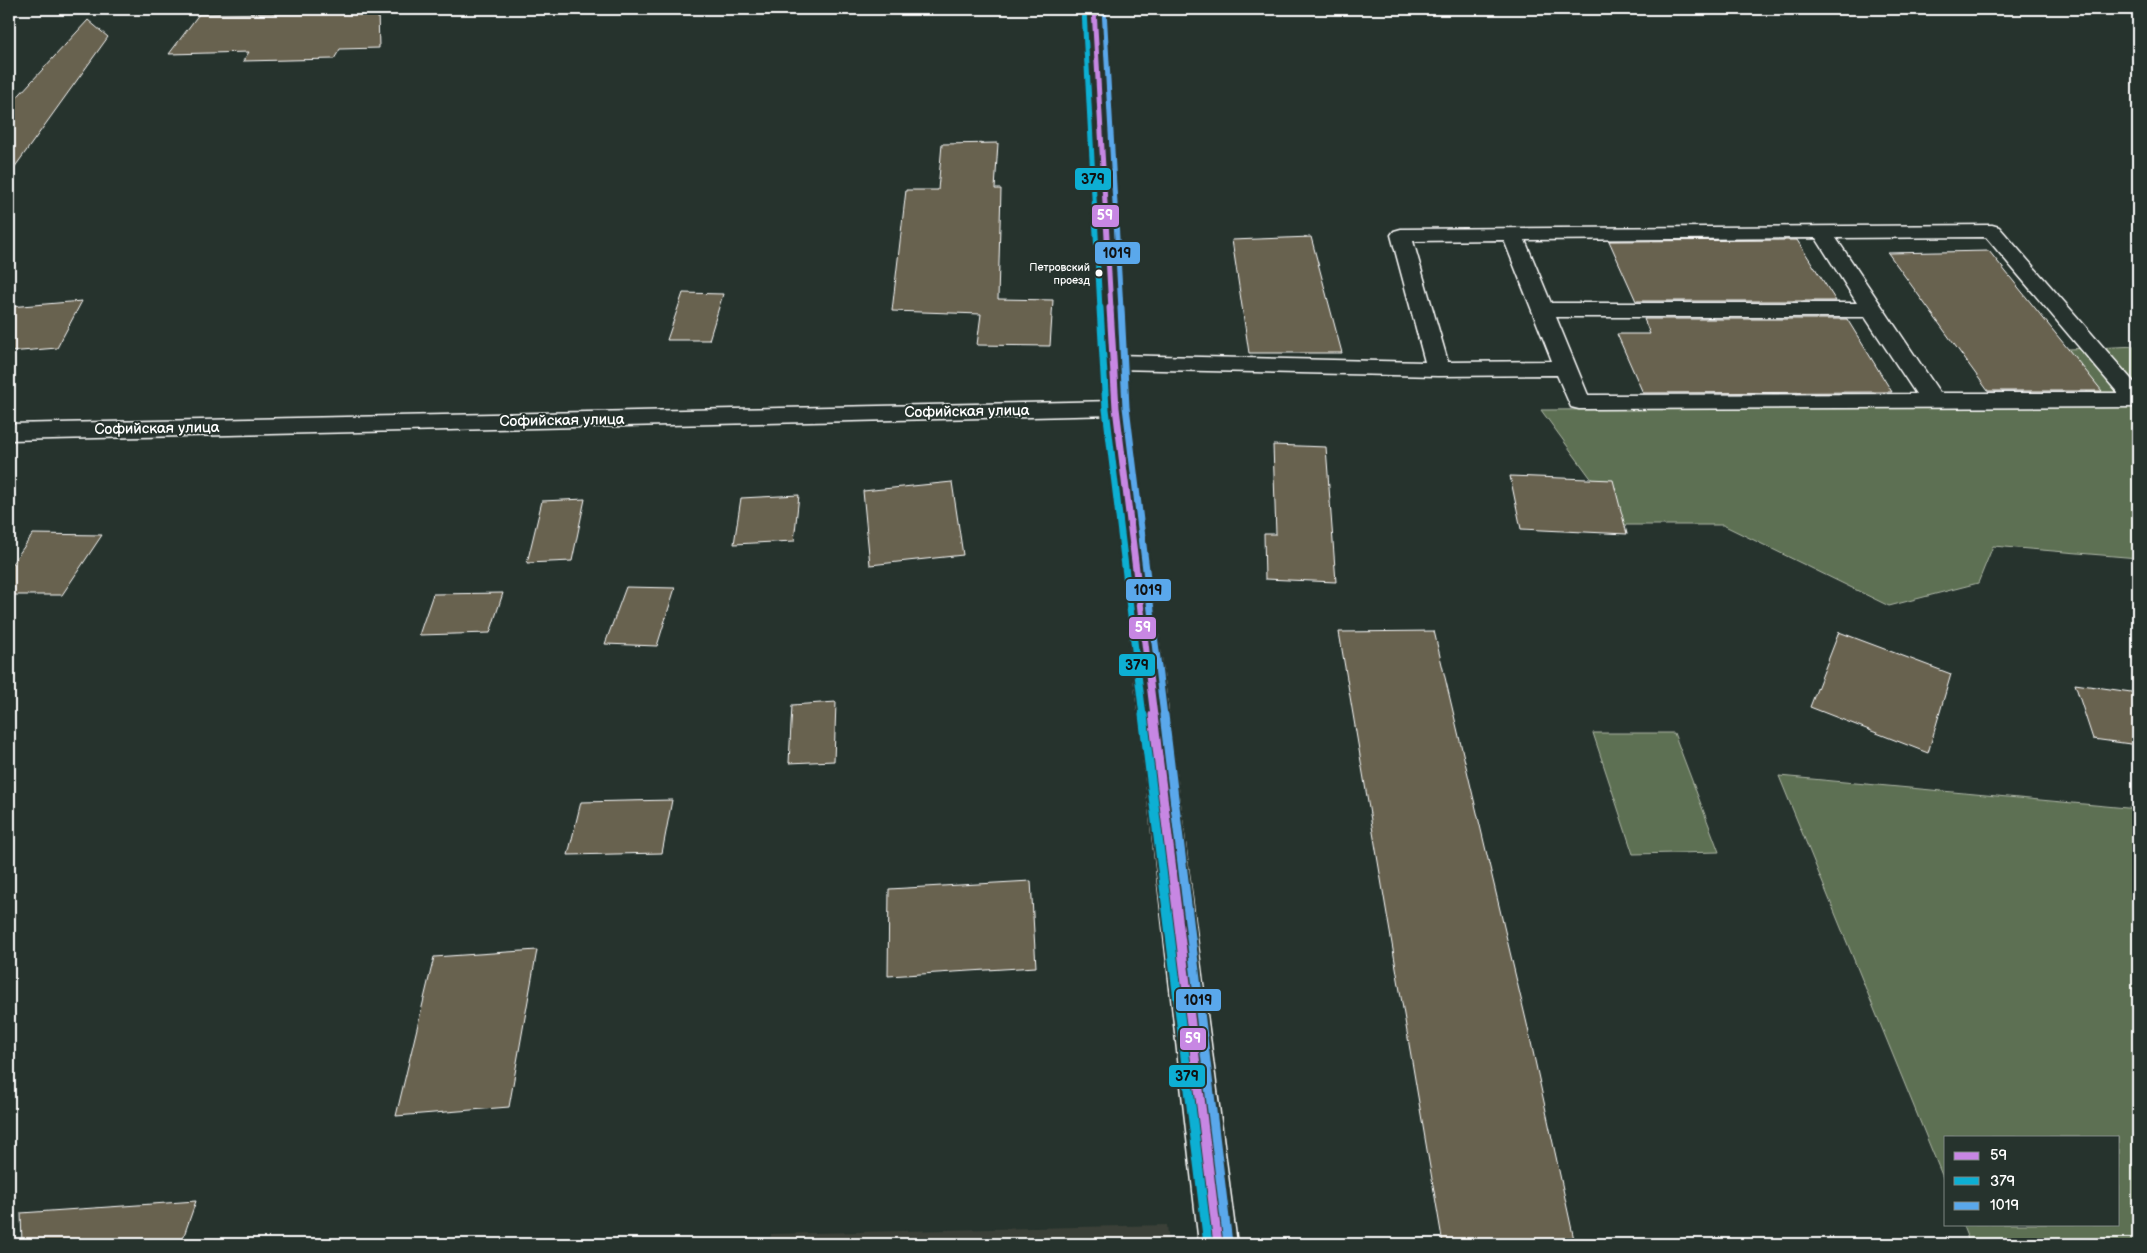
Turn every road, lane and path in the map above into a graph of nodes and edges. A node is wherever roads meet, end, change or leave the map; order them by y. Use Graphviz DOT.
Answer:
graph roads {
  1 [pos="1094,9"];
  2 [pos="1822,232"];
  3 [pos="1512,234"];
  4 [pos="1542,310"];
  5 [pos="1872,310"];
  6 [pos="1114,362"];
  7 [pos="1566,368"];
  8 [pos="1438,369"];
  9 [pos="1933,401"];
  10 [pos="1116,408"];
  11 [pos="9,432"];
  12 [pos="1218,1244"];
  1 -- 6 [label="street"];
  2 -- 3 [label="street"];
  2 -- 5 [label="street"];
  2 -- 9 [label="street"];
  3 -- 4 [label="street"];
  3 -- 8 [label="street"];
  4 -- 5 [label="street"];
  4 -- 7 [label="street"];
  5 -- 9 [label="street"];
  6 -- 8 [label="street"];
  6 -- 10 [label="street"];
  7 -- 8 [label="street"];
  7 -- 9 [label="street"];
  10 -- 11 [label="street, Софийская улица"];
  10 -- 12 [label="street"];
}
